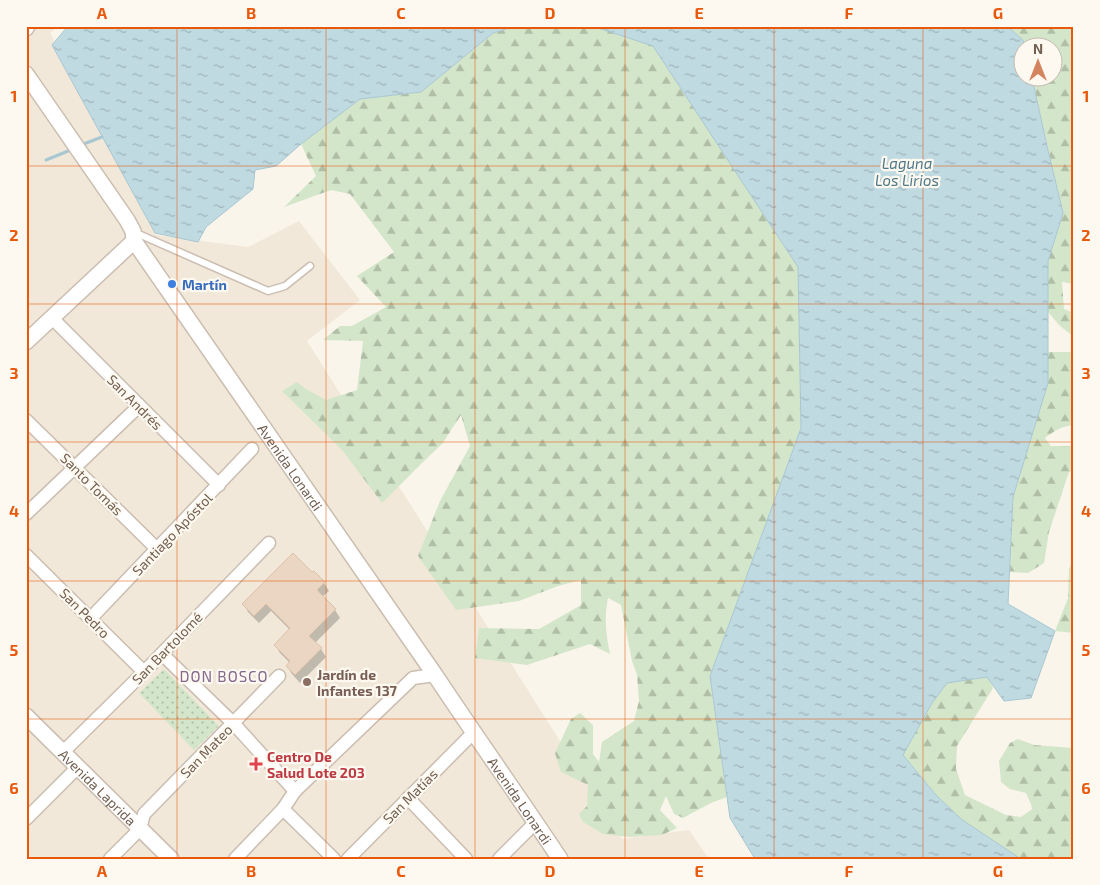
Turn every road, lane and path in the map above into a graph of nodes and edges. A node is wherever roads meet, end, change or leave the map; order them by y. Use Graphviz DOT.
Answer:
graph roads {
  1 [pos="26,74"];
  2 [pos="134,236"];
  3 [pos="310,266"];
  4 [pos="52,318"];
  5 [pos="26,342"];
  6 [pos="139,406"];
  7 [pos="26,420"];
  8 [pos="252,449"];
  9 [pos="75,467"];
  10 [pos="218,485"];
  11 [pos="26,514"];
  12 [pos="269,543"];
  13 [pos="157,549"];
  14 [pos="26,555"];
  15 [pos="91,618"];
  16 [pos="162,654"];
  17 [pos="144,672"];
  18 [pos="435,675"];
  19 [pos="279,676"];
  20 [pos="26,716"];
  21 [pos="233,723"];
  22 [pos="473,733"];
  23 [pos="63,752"];
  24 [pos="78,767"];
  25 [pos="295,791"];
  26 [pos="408,798"];
  27 [pos="283,809"];
  28 [pos="26,819"];
  29 [pos="536,822"];
  30 [pos="140,829"];
  31 [pos="110,859"];
  32 [pos="171,859"];
  33 [pos="235,859"];
  34 [pos="334,859"];
  35 [pos="348,859"];
  36 [pos="466,859"];
  37 [pos="498,859"];
  38 [pos="560,859"];
  1 -- 2 [label="street, Avenida Lonardi"];
  2 -- 3 [label="lane"];
  2 -- 4 [label="street"];
  2 -- 18 [label="street, Avenida Lonardi"];
  4 -- 5 [label="street"];
  4 -- 6 [label="street, San Andrés"];
  6 -- 9 [label="street"];
  6 -- 10 [label="street, San Andrés"];
  7 -- 9 [label="street, Santo Tomás"];
  8 -- 10 [label="street, Santiago Apóstol"];
  9 -- 11 [label="street"];
  9 -- 13 [label="street, Santo Tomás"];
  10 -- 13 [label="street, Santiago Apóstol"];
  12 -- 16 [label="street, San Bartolomé"];
  13 -- 15 [label="street, Santiago Apóstol"];
  14 -- 15 [label="street, San Pedro"];
  15 -- 17 [label="street, San Pedro"];
  16 -- 17 [label="street, San Bartolomé"];
  16 -- 21 [label="street"];
  17 -- 23 [label="street, San Bartolomé"];
  18 -- 22 [label="street, Avenida Lonardi"];
  18 -- 25 [label="street"];
  19 -- 21 [label="street, San Mateo"];
  20 -- 23 [label="street, Avenida Laprida"];
  21 -- 25 [label="street"];
  21 -- 30 [label="street, San Mateo"];
  22 -- 26 [label="street, San Matías"];
  22 -- 29 [label="street, Avenida Lonardi"];
  23 -- 24 [label="street, Avenida Laprida"];
  24 -- 28 [label="street"];
  24 -- 30 [label="street, Avenida Laprida"];
  25 -- 27 [label="street"];
  26 -- 35 [label="street, San Matías"];
  26 -- 36 [label="street"];
  27 -- 33 [label="street"];
  27 -- 34 [label="street"];
  29 -- 37 [label="street"];
  29 -- 38 [label="street, Avenida Lonardi"];
  30 -- 31 [label="street, San Mateo"];
  30 -- 32 [label="street, Avenida Laprida"];
}
